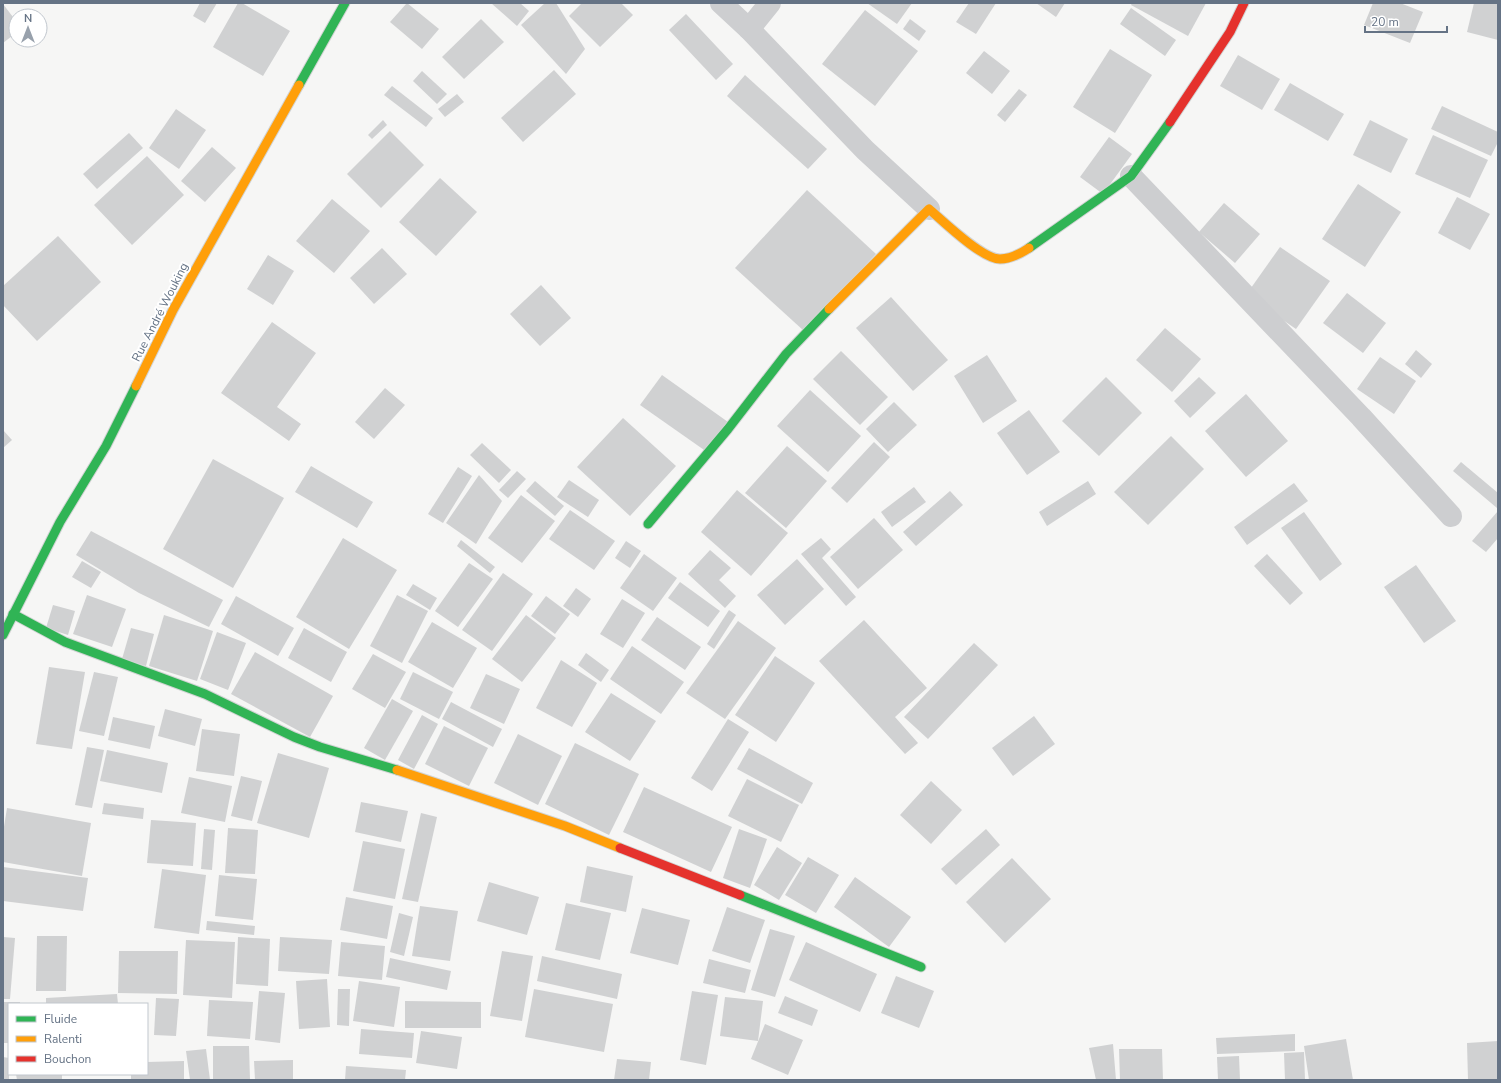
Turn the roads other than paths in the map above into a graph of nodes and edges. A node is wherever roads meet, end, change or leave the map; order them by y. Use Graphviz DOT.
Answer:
graph roads {
  1 [pos="344,3"];
  2 [pos="721,3"];
  3 [pos="770,3"];
  4 [pos="1244,3"];
  5 [pos="750,29"];
  6 [pos="1131,176"];
  7 [pos="930,209"];
  8 [pos="1451,516"];
  9 [pos="648,524"];
  10 [pos="13,614"];
  11 [pos="3,634"];
  12 [pos="921,967"];
  1 -- 10 [label="street, Rue André Wouking"];
  2 -- 5 [label="street"];
  3 -- 5 [label="street"];
  4 -- 6 [label="street"];
  5 -- 7 [label="street"];
  6 -- 7 [label="street"];
  6 -- 8 [label="street"];
  7 -- 9 [label="street"];
  10 -- 11 [label="street, Rue André Wouking"];
  10 -- 12 [label="street"];
}
